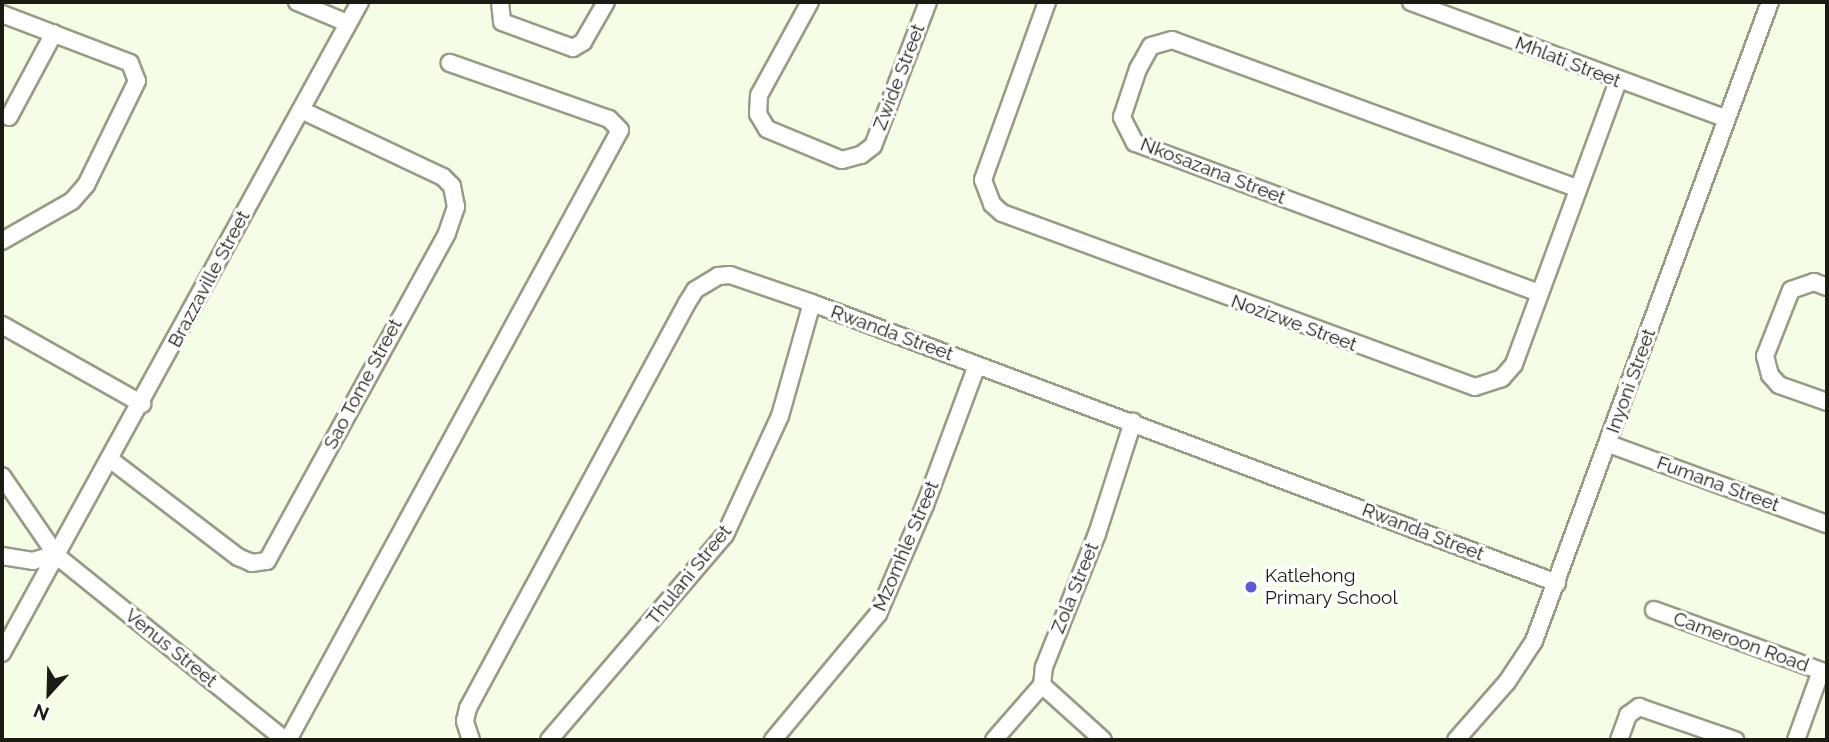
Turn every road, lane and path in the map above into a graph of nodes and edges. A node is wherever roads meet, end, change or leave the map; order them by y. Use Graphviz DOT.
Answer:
graph roads {
  1 [pos="297,2"];
  2 [pos="360,2"];
  3 [pos="500,2"];
  4 [pos="606,2"];
  5 [pos="810,2"];
  6 [pos="928,2"];
  7 [pos="1046,2"];
  8 [pos="1411,2"];
  9 [pos="1770,2"];
  10 [pos="2,14"];
  11 [pos="347,23"];
  12 [pos="54,33"];
  13 [pos="450,62"];
  14 [pos="1618,81"];
  15 [pos="301,110"];
  16 [pos="9,117"];
  17 [pos="1725,118"];
  18 [pos="1577,188"];
  19 [pos="2,241"];
  20 [pos="1827,287"];
  21 [pos="1539,293"];
  22 [pos="812,303"];
  23 [pos="2,325"];
  24 [pos="977,365"];
  25 [pos="1827,402"];
  26 [pos="142,404"];
  27 [pos="1133,422"];
  28 [pos="1609,444"];
  29 [pos="111,460"];
  30 [pos="2,476"];
  31 [pos="1827,524"];
  32 [pos="57,555"];
  33 [pos="2,556"];
  34 [pos="1558,583"];
  35 [pos="1654,610"];
  36 [pos="2,653"];
  37 [pos="1824,672"];
  38 [pos="1042,685"];
  39 [pos="468,736"];
  40 [pos="286,740"];
  41 [pos="549,740"];
  42 [pos="773,740"];
  43 [pos="994,740"];
  44 [pos="1103,740"];
  45 [pos="1456,740"];
  46 [pos="1619,740"];
  47 [pos="1735,740"];
  48 [pos="1796,740"];
  1 -- 11 [label="street"];
  2 -- 11 [label="street, Brazzaville Street"];
  3 -- 4 [label="street"];
  5 -- 6 [label="street, Zwide Street"];
  7 -- 21 [label="street, Nozizwe Street"];
  8 -- 14 [label="street, Mhlati Street"];
  9 -- 17 [label="street, Inyoni Street"];
  10 -- 12 [label="street"];
  11 -- 15 [label="street, Brazzaville Street"];
  12 -- 16 [label="street"];
  12 -- 19 [label="street"];
  13 -- 40 [label="street"];
  14 -- 17 [label="street, Mhlati Street"];
  14 -- 18 [label="street, Nozizwe Street"];
  15 -- 26 [label="street, Brazzaville Street"];
  15 -- 29 [label="street, Sao Tome Street"];
  17 -- 28 [label="street, Inyoni Street"];
  18 -- 21 [label="street, Nozizwe Street"];
  18 -- 21 [label="street, Nkosazana Street"];
  20 -- 25 [label="street"];
  22 -- 24 [label="street, Rwanda Street"];
  22 -- 39 [label="street, Rwanda Street"];
  22 -- 41 [label="street, Thulani Street"];
  23 -- 26 [label="street"];
  24 -- 27 [label="street, Rwanda Street"];
  24 -- 42 [label="street, Mzomhle Street"];
  26 -- 29 [label="street, Brazzaville Street"];
  27 -- 34 [label="street, Rwanda Street"];
  27 -- 38 [label="street, Zola Street"];
  28 -- 31 [label="street, Fumana Street"];
  28 -- 34 [label="street, Inyoni Street"];
  29 -- 32 [label="street, Brazzaville Street"];
  30 -- 32 [label="street, Venus Street"];
  32 -- 33 [label="street"];
  32 -- 36 [label="street, Brazzaville Street"];
  32 -- 40 [label="street, Venus Street"];
  34 -- 45 [label="street, Inyoni Street"];
  35 -- 37 [label="street, Cameroon Road"];
  37 -- 48 [label="street"];
  38 -- 43 [label="street, Zola Street"];
  38 -- 44 [label="street"];
  46 -- 47 [label="street"];
}
